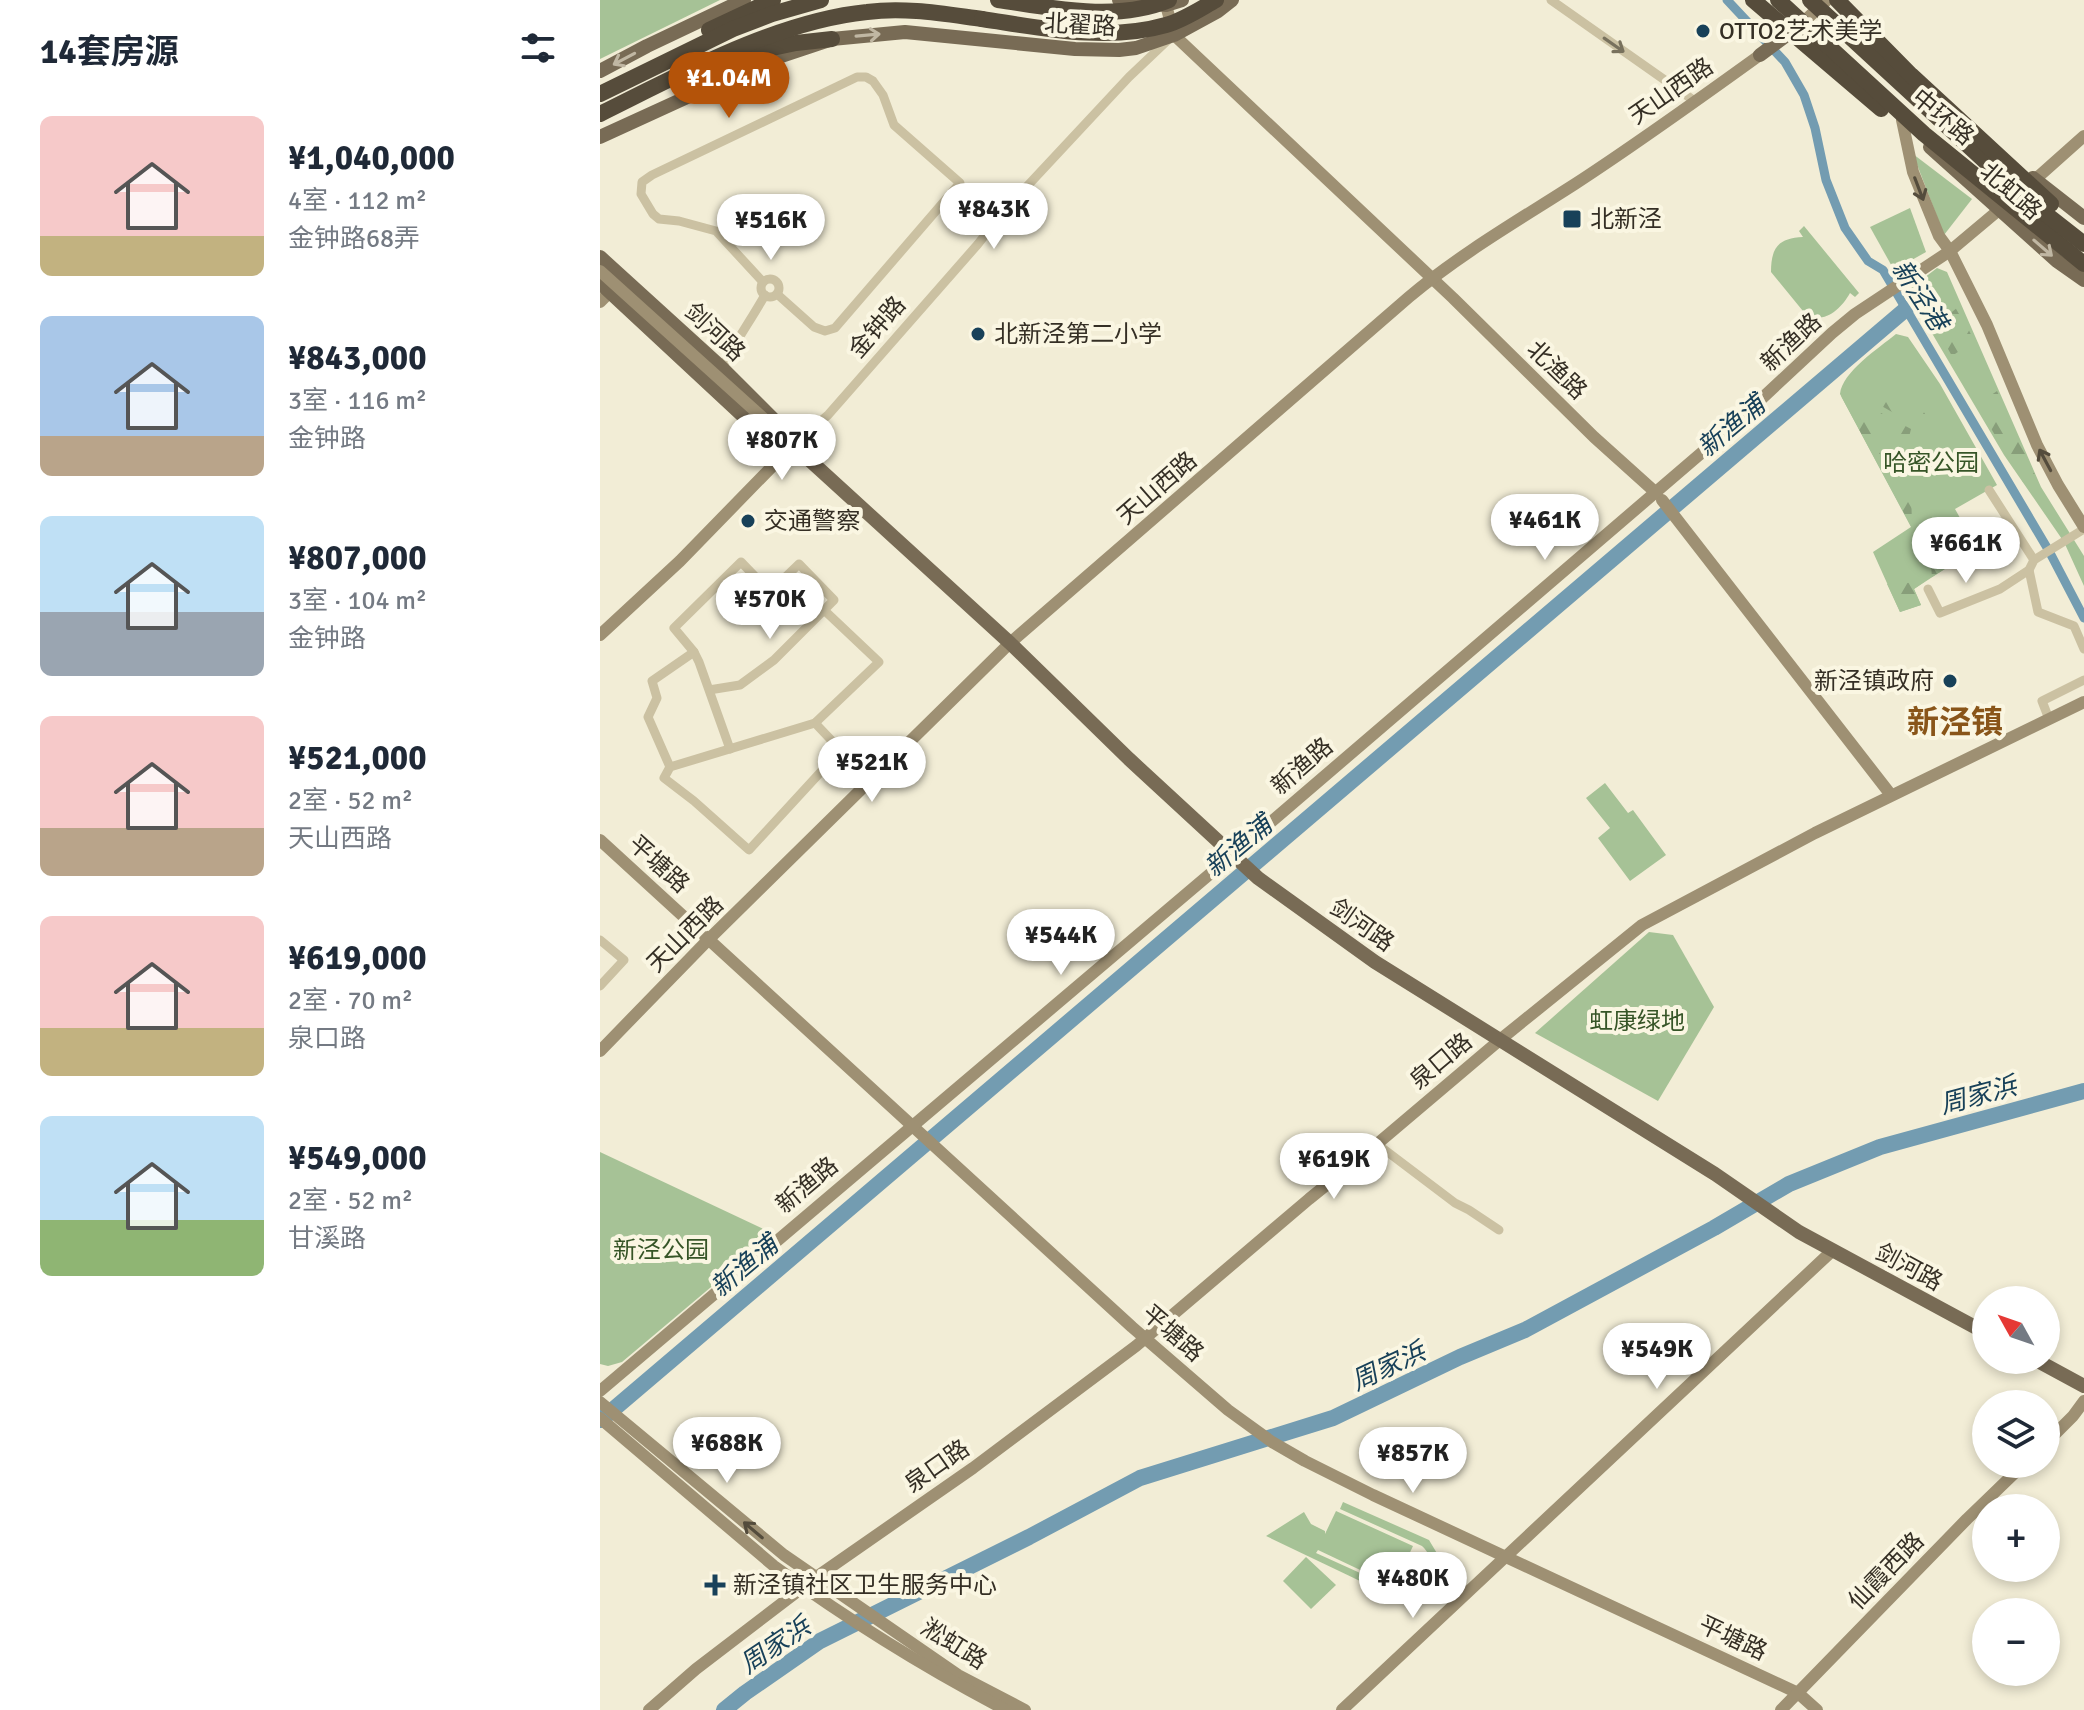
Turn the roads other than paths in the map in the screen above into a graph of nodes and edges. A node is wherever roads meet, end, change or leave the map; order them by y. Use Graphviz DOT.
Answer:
graph roads {
  1 [pos="744,0"];
  2 [pos="773,0"];
  3 [pos="821,0"];
  4 [pos="998,0"];
  5 [pos="1119,0"];
  6 [pos="1182,0"];
  7 [pos="1216,0"];
  8 [pos="1232,0"];
  9 [pos="1551,0"];
  10 [pos="1753,0"];
  11 [pos="1771,0"];
  12 [pos="1778,0"];
  13 [pos="1810,0"];
  14 [pos="1827,0"];
  15 [pos="1837,0"];
  16 [pos="1168,3"];
  17 [pos="1799,26"];
  18 [pos="1174,35"];
  19 [pos="832,39"];
  20 [pos="1760,55"];
  21 [pos="689,70"];
  22 [pos="600,71"];
  23 [pos="639,75"];
  24 [pos="600,94"];
  25 [pos="1696,102"];
  26 [pos="600,114"];
  27 [pos="1902,120"];
  28 [pos="1924,134"];
  29 [pos="2084,136"];
  30 [pos="600,137"];
  31 [pos="2035,180"];
  32 [pos="1999,210"];
  33 [pos="2084,218"];
  34 [pos="2084,230"];
  35 [pos="2084,244"];
  36 [pos="1950,251"];
  37 [pos="600,257"];
  38 [pos="2084,264"];
  39 [pos="600,271"];
  40 [pos="624,278"];
  41 [pos="1431,278"];
  42 [pos="2084,280"];
  43 [pos="763,282"];
  44 [pos="603,292"];
  45 [pos="777,294"];
  46 [pos="765,295"];
  47 [pos="722,368"];
  48 [pos="793,445"];
  49 [pos="1989,490"];
  50 [pos="1658,496"];
  51 [pos="2084,528"];
  52 [pos="2034,560"];
  53 [pos="2029,570"];
  54 [pos="1928,589"];
  55 [pos="824,610"];
  56 [pos="600,635"];
  57 [pos="1010,643"];
  58 [pos="2084,649"];
  59 [pos="694,652"];
  60 [pos="2084,680"];
  61 [pos="709,690"];
  62 [pos="2084,702"];
  63 [pos="2049,719"];
  64 [pos="815,723"];
  65 [pos="730,749"];
  66 [pos="840,751"];
  67 [pos="670,767"];
  68 [pos="870,781"];
  69 [pos="1891,795"];
  70 [pos="600,840"];
  71 [pos="1232,855"];
  72 [pos="709,939"];
  73 [pos="600,940"];
  74 [pos="600,986"];
  75 [pos="1501,1039"];
  76 [pos="600,1051"];
  77 [pos="916,1129"];
  78 [pos="1377,1144"];
  79 [pos="1499,1230"];
  80 [pos="1832,1251"];
  81 [pos="1972,1326"];
  82 [pos="1146,1338"];
  83 [pos="2060,1373"];
  84 [pos="2084,1386"];
  85 [pos="600,1391"];
  86 [pos="2084,1401"];
  87 [pos="607,1414"];
  88 [pos="2060,1428"];
  89 [pos="2009,1478"];
  90 [pos="1507,1557"];
  91 [pos="815,1578"];
  92 [pos="803,1588"];
  93 [pos="884,1632"];
  94 [pos="1798,1693"];
  95 [pos="649,1710"];
  96 [pos="1006,1710"];
  97 [pos="1025,1710"];
  98 [pos="1342,1710"];
  99 [pos="1781,1710"];
  100 [pos="1817,1710"];
  1 -- 22 [label="main road, one-way"];
  2 -- 23 [label="highway"];
  3 -- 23 [label="highway"];
  4 -- 16 [label="highway, bridge"];
  5 -- 16 [label="main road, 北翟路"];
  6 -- 16 [label="main road, 北翟路"];
  7 -- 21 [label="highway, bridge"];
  8 -- 18 [label="main road, 北翟路"];
  9 -- 25 [label="street, one-way"];
  10 -- 28 [label="highway, bridge"];
  11 -- 17 [label="main road, 北虹路"];
  12 -- 28 [label="highway, 中环路, bridge"];
  13 -- 35 [label="highway, 中环路, bridge"];
  14 -- 17 [label="street"];
  15 -- 31 [label="main road, 北虹路"];
  15 -- 34 [label="highway, bridge"];
  16 -- 18 [label="street"];
  17 -- 20 [label="main road, 天山西路"];
  17 -- 27 [label="main road, 北虹路"];
  19 -- 18 [label="main road, 北翟路, one-way"];
  18 -- 41 [label="street, 北渔路"];
  18 -- 48 [label="street, 金钟路"];
  19 -- 21 [label="highway"];
  19 -- 30 [label="main road, 北翟路"];
  20 -- 25 [label="street, 天山西路"];
  21 -- 26 [label="highway"];
  23 -- 24 [label="highway"];
  25 -- 41 [label="street, 天山西路"];
  27 -- 32 [label="main road, 北虹路"];
  27 -- 36 [label="street, one-way"];
  28 -- 38 [label="highway, 中环路, bridge"];
  29 -- 31 [label="street, 新渔路"];
  31 -- 32 [label="street, 新渔路"];
  31 -- 33 [label="main road, 北虹路"];
  32 -- 36 [label="street, 新渔路"];
  32 -- 42 [label="main road, 北虹路, one-way"];
  36 -- 50 [label="street, 新渔路"];
  51 -- 36 [label="street, one-way"];
  37 -- 40 [label="main road, 剑河路"];
  39 -- 48 [label="street, bridge"];
  40 -- 44 [label="street"];
  40 -- 47 [label="main road, 剑河路"];
  41 -- 50 [label="street, 北渔路"];
  41 -- 57 [label="street, 天山西路"];
  43 -- 45 [label="street"];
  43 -- 45 [label="street"];
  43 -- 46 [label="street"];
  44 -- 48 [label="main road, 剑河路"];
  45 -- 46 [label="street"];
  46 -- 47 [label="street"];
  47 -- 48 [label="main road, 剑河路"];
  48 -- 56 [label="street, 金钟路"];
  48 -- 57 [label="main road, 剑河路"];
  49 -- 52 [label="street"];
  50 -- 69 [label="street, 北渔路"];
  50 -- 71 [label="street, 新渔路"];
  51 -- 52 [label="street"];
  52 -- 53 [label="street"];
  53 -- 54 [label="street"];
  53 -- 58 [label="street"];
  55 -- 59 [label="street"];
  55 -- 61 [label="street"];
  55 -- 64 [label="street"];
  57 -- 68 [label="street, 天山西路"];
  57 -- 71 [label="main road, 剑河路"];
  59 -- 61 [label="street"];
  59 -- 67 [label="street"];
  60 -- 63 [label="street"];
  61 -- 65 [label="street"];
  62 -- 63 [label="street, 泉口路"];
  63 -- 69 [label="street, 泉口路"];
  64 -- 65 [label="street"];
  64 -- 66 [label="street"];
  65 -- 67 [label="street"];
  66 -- 67 [label="street"];
  66 -- 68 [label="street"];
  68 -- 72 [label="street, 天山西路"];
  69 -- 75 [label="street, 泉口路"];
  70 -- 72 [label="street, 平塘路"];
  71 -- 75 [label="main road, 剑河路"];
  71 -- 77 [label="street, 新渔路"];
  72 -- 76 [label="street, 天山西路"];
  72 -- 77 [label="street, 平塘路"];
  73 -- 74 [label="street"];
  75 -- 78 [label="street, 泉口路"];
  75 -- 80 [label="main road, 剑河路"];
  77 -- 82 [label="street, 平塘路"];
  77 -- 85 [label="street, 新渔路"];
  78 -- 79 [label="street"];
  78 -- 82 [label="street, 泉口路"];
  80 -- 81 [label="main road, 剑河路"];
  80 -- 90 [label="street"];
  82 -- 90 [label="street, 平塘路"];
  82 -- 91 [label="street, 泉口路"];
  83 -- 84 [label="main road"];
  86 -- 88 [label="street"];
  91 -- 87 [label="street, 淞虹路, one-way"];
  87 -- 92 [label="street, 淞虹路"];
  89 -- 94 [label="street, 仙霞西路"];
  90 -- 94 [label="street, 平塘路"];
  90 -- 98 [label="street"];
  91 -- 92 [label="street, 泉口路"];
  91 -- 93 [label="street, 淞虹路"];
  92 -- 93 [label="street, 淞虹路"];
  92 -- 95 [label="street, 泉口路"];
  93 -- 96 [label="street, 淞虹路"];
  93 -- 97 [label="street, 淞虹路"];
  94 -- 99 [label="street, 仙霞西路"];
  94 -- 100 [label="street, 平塘路"];
}
